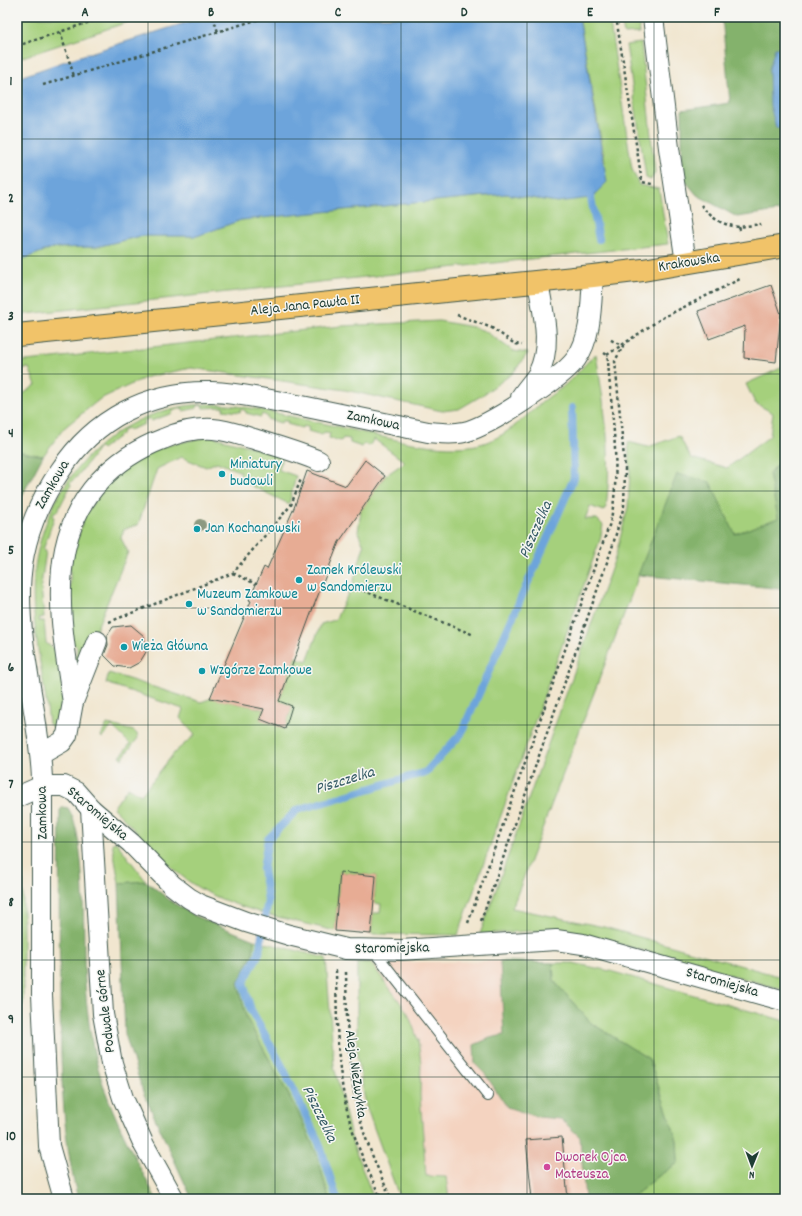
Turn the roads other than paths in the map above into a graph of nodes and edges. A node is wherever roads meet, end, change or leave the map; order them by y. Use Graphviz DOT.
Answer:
graph roads {
  1 [pos="654,17"];
  2 [pos="785,246"];
  3 [pos="686,263"];
  4 [pos="593,276"];
  5 [pos="538,282"];
  6 [pos="17,335"];
  7 [pos="513,406"];
  8 [pos="319,461"];
  9 [pos="97,641"];
  10 [pos="73,702"];
  11 [pos="41,754"];
  12 [pos="42,786"];
  13 [pos="19,793"];
  14 [pos="91,809"];
  15 [pos="373,950"];
  16 [pos="785,1000"];
  17 [pos="488,1096"];
  18 [pos="64,1199"];
  19 [pos="174,1199"];
  1 -- 3 [label="street"];
  2 -- 3 [label="main road, Krakowska"];
  3 -- 4 [label="main road, Krakowska"];
  4 -- 5 [label="main road, Aleja Jana Pawła II"];
  4 -- 7 [label="street, Zamkowa"];
  5 -- 6 [label="main road, Aleja Jana Pawła II"];
  5 -- 7 [label="street, Zamkowa"];
  7 -- 11 [label="street, Zamkowa"];
  8 -- 10 [label="street"];
  9 -- 10 [label="street"];
  10 -- 11 [label="street"];
  11 -- 12 [label="street, Zamkowa"];
  12 -- 13 [label="street"];
  12 -- 14 [label="street, Staromiejska"];
  12 -- 18 [label="street, Zamkowa"];
  14 -- 15 [label="street, Staromiejska"];
  14 -- 19 [label="street, Podwale Górne"];
  15 -- 16 [label="street, Staromiejska"];
  15 -- 17 [label="lane"];
}
